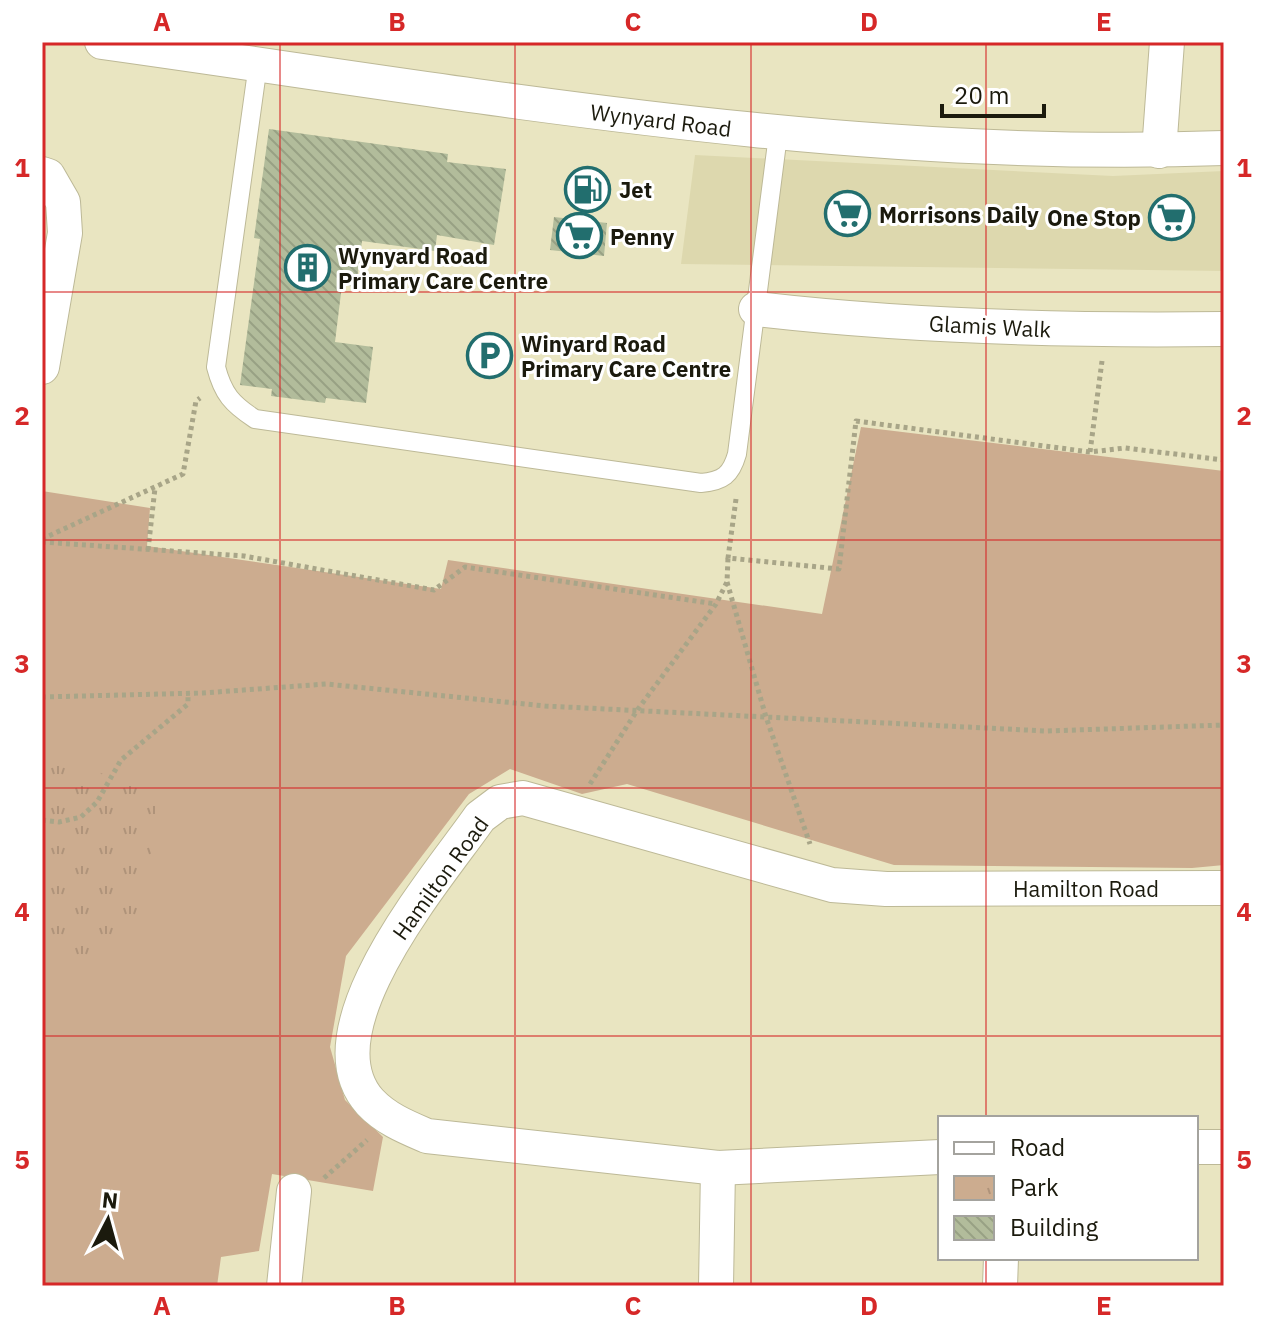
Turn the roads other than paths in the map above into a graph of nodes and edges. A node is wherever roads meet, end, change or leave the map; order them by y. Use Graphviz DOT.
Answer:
graph roads {
  1 [pos="102,42"];
  2 [pos="1167,42"];
  3 [pos="258,64"];
  4 [pos="778,135"];
  5 [pos="1224,148"];
  6 [pos="1159,151"];
  7 [pos="42,174"];
  8 [pos="756,309"];
  9 [pos="1224,329"];
  10 [pos="42,367"];
  11 [pos="1224,888"];
  12 [pos="1198,1147"];
  13 [pos="1224,1147"];
  14 [pos="938,1157"];
  15 [pos="718,1168"];
  16 [pos="294,1198"];
  17 [pos="1001,1260"];
  18 [pos="284,1286"];
  19 [pos="716,1286"];
  20 [pos="1000,1286"];
  1 -- 3 [label="street, Wynyard Road"];
  2 -- 6 [label="street"];
  3 -- 4 [label="street, Wynyard Road"];
  3 -- 8 [label="lane"];
  4 -- 6 [label="street, Wynyard Road"];
  4 -- 8 [label="lane"];
  5 -- 6 [label="street, Wynyard Road"];
  7 -- 10 [label="street"];
  8 -- 9 [label="street, Glamis Walk"];
  11 -- 15 [label="street, Hamilton Road"];
  12 -- 13 [label="street"];
  14 -- 15 [label="street, Hamilton Road"];
  15 -- 19 [label="street"];
  16 -- 18 [label="street"];
  17 -- 20 [label="street"];
}
